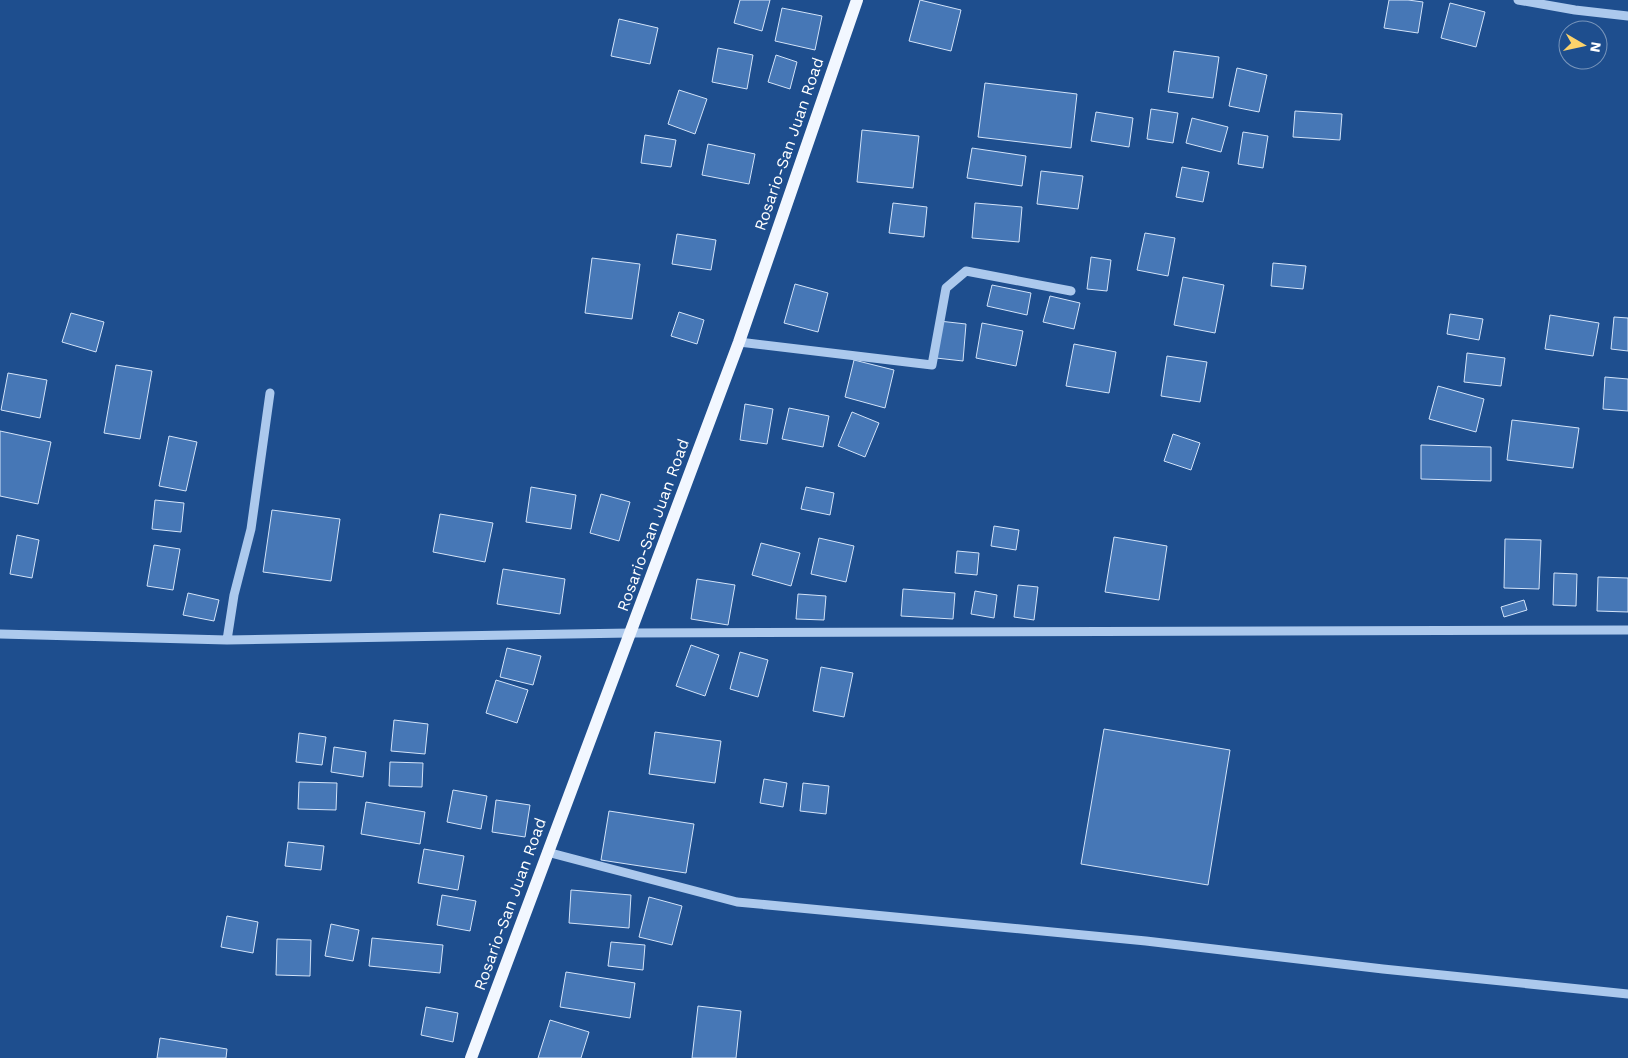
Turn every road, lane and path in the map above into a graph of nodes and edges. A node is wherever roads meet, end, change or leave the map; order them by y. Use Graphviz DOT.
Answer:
graph roads {
  1 [pos="857,0"];
  2 [pos="1518,0"];
  3 [pos="1628,16"];
  4 [pos="1071,291"];
  5 [pos="739,342"];
  6 [pos="270,393"];
  7 [pos="1628,630"];
  8 [pos="630,633"];
  9 [pos="0,634"];
  10 [pos="227,640"];
  11 [pos="547,852"];
  12 [pos="1628,994"];
  13 [pos="471,1058"];
  1 -- 5 [label="main road, Rosario-San Juan Road"];
  2 -- 3 [label="street"];
  4 -- 5 [label="street"];
  5 -- 8 [label="main road, Rosario-San Juan Road"];
  6 -- 10 [label="street"];
  7 -- 8 [label="street"];
  8 -- 10 [label="street"];
  8 -- 11 [label="main road, Rosario-San Juan Road"];
  9 -- 10 [label="street"];
  11 -- 12 [label="street"];
  11 -- 13 [label="main road, Rosario-San Juan Road"];
}
